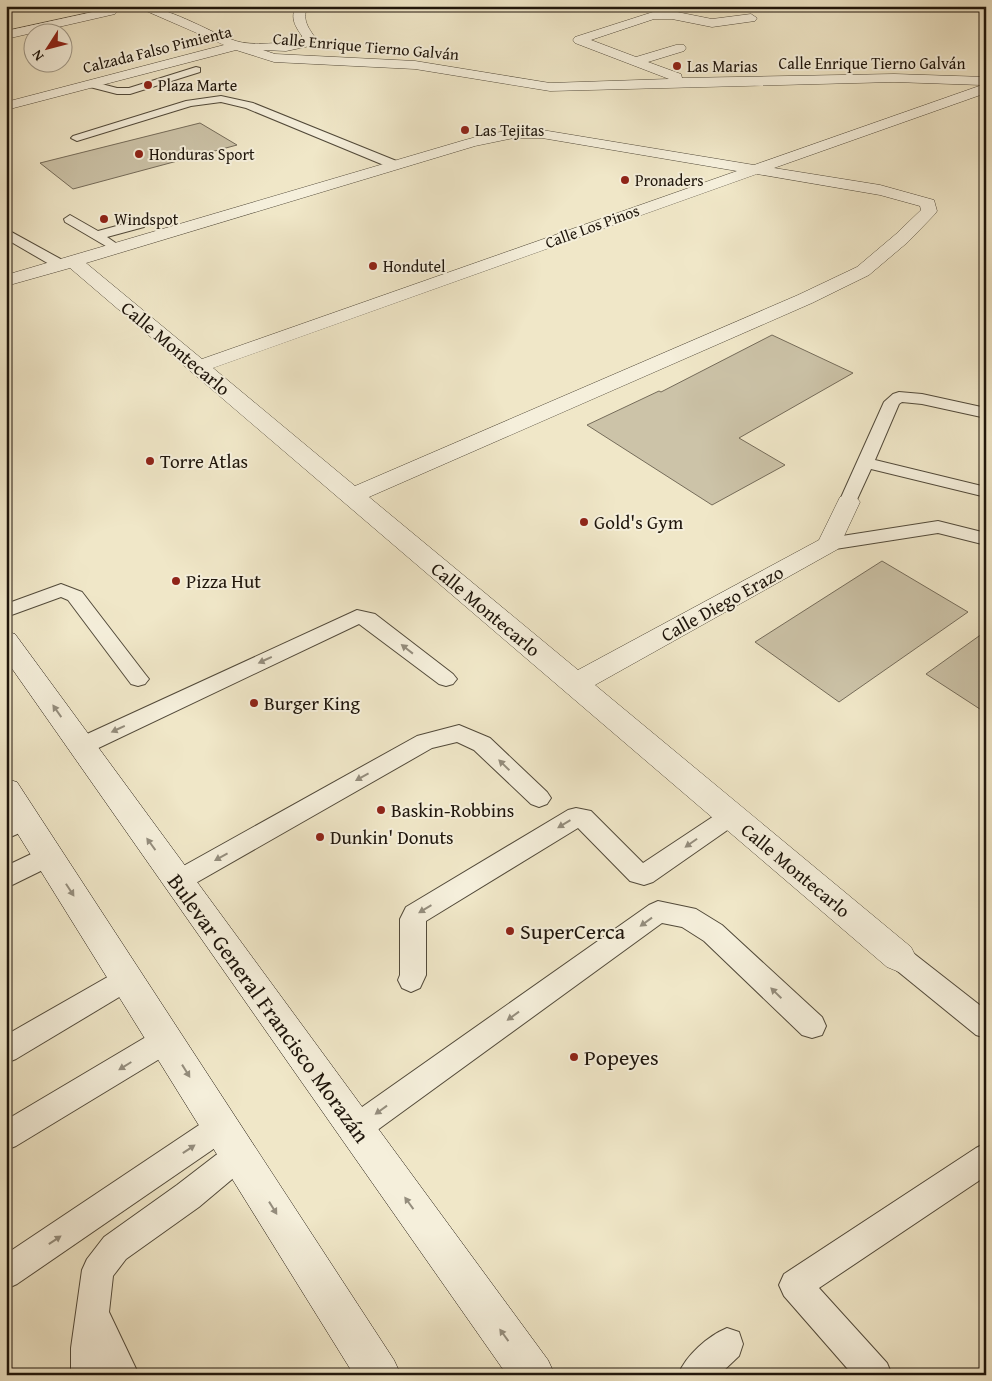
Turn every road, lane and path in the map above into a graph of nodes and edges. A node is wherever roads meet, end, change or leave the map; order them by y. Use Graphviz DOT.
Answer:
graph roads {
  1 [pos="141,6"];
  2 [pos="302,6"];
  3 [pos="854,6"];
  4 [pos="984,7"];
  5 [pos="110,12"];
  6 [pos="751,18"];
  7 [pos="6,35"];
  8 [pos="236,46"];
  9 [pos="680,48"];
  10 [pos="636,62"];
  11 [pos="834,69"];
  12 [pos="196,70"];
  13 [pos="532,75"];
  14 [pos="956,80"];
  15 [pos="986,81"];
  16 [pos="691,82"];
  17 [pos="90,84"];
  18 [pos="629,84"];
  19 [pos="986,88"];
  20 [pos="6,106"];
  21 [pos="77,138"];
  22 [pos="394,165"];
  23 [pos="753,169"];
  24 [pos="70,219"];
  25 [pos="139,224"];
  26 [pos="6,233"];
  27 [pos="96,236"];
  28 [pos="116,248"];
  29 [pos="67,263"];
  30 [pos="6,281"];
  31 [pos="198,367"];
  32 [pos="986,413"];
  33 [pos="866,463"];
  34 [pos="986,492"];
  35 [pos="352,496"];
  36 [pos="848,502"];
  37 [pos="986,540"];
  38 [pos="829,544"];
  39 [pos="6,611"];
  40 [pos="6,640"];
  41 [pos="138,679"];
  42 [pos="446,679"];
  43 [pos="575,684"];
  44 [pos="82,746"];
  45 [pos="6,790"];
  46 [pos="539,798"];
  47 [pos="731,816"];
  48 [pos="16,825"];
  49 [pos="48,856"];
  50 [pos="6,878"];
  51 [pos="178,881"];
  52 [pos="899,957"];
  53 [pos="127,979"];
  54 [pos="411,980"];
  55 [pos="812,1026"];
  56 [pos="986,1026"];
  57 [pos="166,1040"];
  58 [pos="6,1050"];
  59 [pos="356,1129"];
  60 [pos="6,1136"];
  61 [pos="230,1141"];
  62 [pos="986,1158"];
  63 [pos="9,1269"];
  64 [pos="93,1314"];
  65 [pos="374,1373"];
  66 [pos="88,1375"];
  67 [pos="122,1375"];
  68 [pos="533,1375"];
  69 [pos="875,1375"];
  1 -- 8 [label="street, Calle Enrique Tierno Galván"];
  2 -- 8 [label="street, Calzada Falso Pimienta"];
  3 -- 4 [label="street"];
  5 -- 7 [label="street"];
  6 -- 10 [label="street"];
  8 -- 17 [label="street, Calzada Falso Pimienta"];
  8 -- 18 [label="street, Calle Enrique Tierno Galván"];
  9 -- 10 [label="street"];
  10 -- 16 [label="street"];
  11 -- 14 [label="street"];
  12 -- 17 [label="lane"];
  13 -- 18 [label="street"];
  14 -- 15 [label="street, Calle Enrique Tierno Galván"];
  14 -- 16 [label="street, Calle Enrique Tierno Galván"];
  16 -- 18 [label="street, Calle Enrique Tierno Galván"];
  17 -- 20 [label="street, Calzada Falso Pimienta"];
  19 -- 23 [label="street, Calle Los Pinos"];
  21 -- 22 [label="lane"];
  22 -- 23 [label="street"];
  22 -- 28 [label="street"];
  23 -- 31 [label="street, Calle Los Pinos"];
  23 -- 35 [label="street"];
  24 -- 27 [label="lane"];
  25 -- 27 [label="lane"];
  26 -- 29 [label="lane"];
  27 -- 28 [label="lane"];
  28 -- 29 [label="street"];
  29 -- 30 [label="street"];
  29 -- 31 [label="street, Calle Montecarlo"];
  31 -- 35 [label="street, Calle Montecarlo"];
  32 -- 33 [label="lane"];
  33 -- 34 [label="lane"];
  33 -- 36 [label="lane"];
  35 -- 43 [label="street, Calle Montecarlo"];
  36 -- 38 [label="street"];
  37 -- 38 [label="lane"];
  38 -- 43 [label="street, Calle Diego Erazo"];
  39 -- 41 [label="lane"];
  44 -- 40 [label="street, Bulevar General Francisco Morazán, one-way"];
  42 -- 44 [label="lane, one-way"];
  43 -- 47 [label="street, Calle Montecarlo"];
  51 -- 44 [label="street, Bulevar General Francisco Morazán, one-way"];
  45 -- 48 [label="street"];
  46 -- 51 [label="lane, one-way"];
  47 -- 52 [label="street, Calle Montecarlo"];
  47 -- 54 [label="lane, one-way"];
  48 -- 49 [label="street"];
  49 -- 50 [label="lane"];
  49 -- 53 [label="street, one-way"];
  51 -- 59 [label="street, Bulevar General Francisco Morazán"];
  52 -- 56 [label="lane"];
  53 -- 57 [label="street"];
  53 -- 58 [label="lane"];
  55 -- 59 [label="lane, one-way"];
  57 -- 60 [label="lane, one-way"];
  57 -- 61 [label="street, one-way"];
  68 -- 59 [label="street, Bulevar General Francisco Morazán, one-way"];
  63 -- 61 [label="lane, one-way"];
  61 -- 64 [label="lane"];
  61 -- 65 [label="street, one-way"];
  62 -- 69 [label="lane"];
  64 -- 66 [label="lane"];
  64 -- 67 [label="lane"];
}
